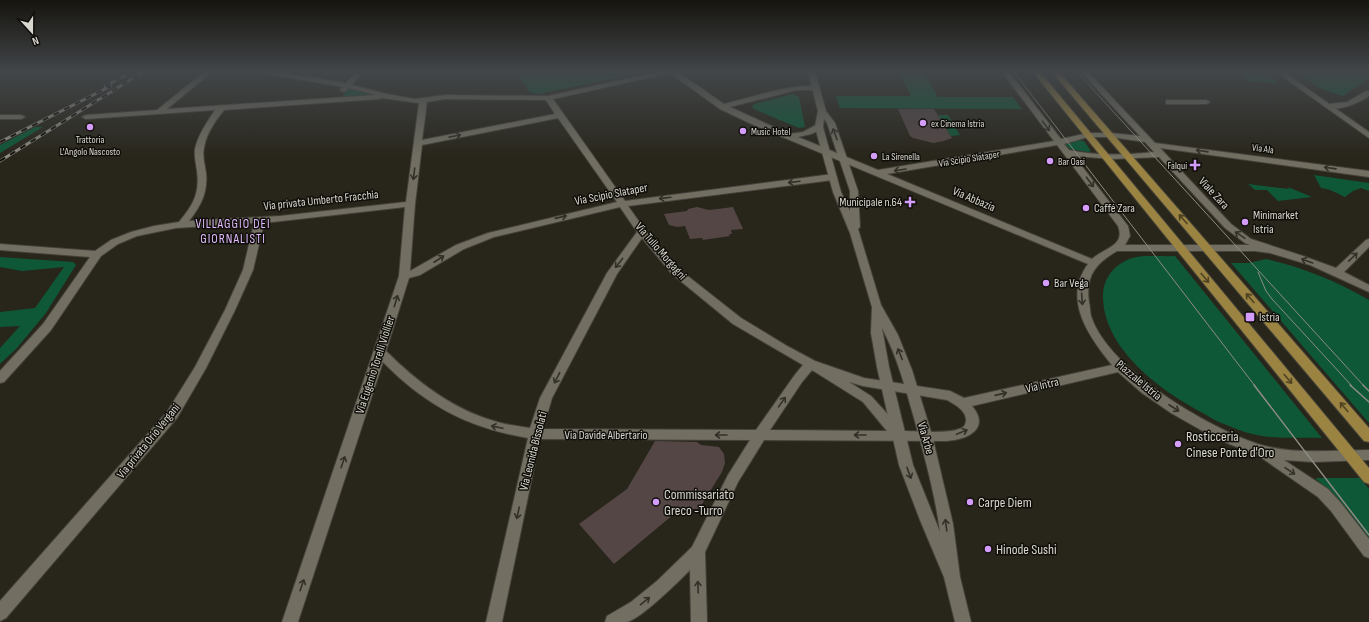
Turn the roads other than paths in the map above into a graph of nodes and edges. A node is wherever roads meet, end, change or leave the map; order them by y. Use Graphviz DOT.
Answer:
graph roads {
  1 [pos="173,101"];
  2 [pos="319,101"];
  3 [pos="423,101"];
  4 [pos="550,101"];
  5 [pos="716,101"];
  6 [pos="743,101"];
  7 [pos="819,101"];
  8 [pos="1027,101"];
  9 [pos="1060,101"];
  10 [pos="1081,101"];
  11 [pos="1112,101"];
  12 [pos="1321,101"];
  13 [pos="1357,101"];
  14 [pos="1169,102"];
  15 [pos="1206,102"];
  16 [pos="723,106"];
  17 [pos="1328,106"];
  18 [pos="222,107"];
  19 [pos="822,111"];
  20 [pos="159,112"];
  21 [pos="560,115"];
  22 [pos="0,117"];
  23 [pos="86,117"];
  24 [pos="21,118"];
  25 [pos="819,127"];
  26 [pos="1088,135"];
  27 [pos="1111,135"];
  28 [pos="788,136"];
  29 [pos="1369,136"];
  30 [pos="1059,142"];
  31 [pos="1151,142"];
  32 [pos="417,143"];
  33 [pos="825,152"];
  34 [pos="1065,152"];
  35 [pos="1162,154"];
  36 [pos="1104,155"];
  37 [pos="1129,156"];
  38 [pos="844,160"];
  39 [pos="878,173"];
  40 [pos="1369,174"];
  41 [pos="833,177"];
  42 [pos="410,204"];
  43 [pos="622,204"];
  44 [pos="260,220"];
  45 [pos="182,224"];
  46 [pos="642,232"];
  47 [pos="855,233"];
  48 [pos="1369,242"];
  49 [pos="0,247"];
  50 [pos="1114,248"];
  51 [pos="1180,248"];
  52 [pos="1208,248"];
  53 [pos="1276,250"];
  54 [pos="97,254"];
  55 [pos="1094,263"];
  56 [pos="1337,273"];
  57 [pos="404,276"];
  58 [pos="1369,289"];
  59 [pos="876,305"];
  60 [pos="380,352"];
  61 [pos="811,364"];
  62 [pos="1121,367"];
  63 [pos="0,379"];
  64 [pos="887,387"];
  65 [pos="912,391"];
  66 [pos="963,403"];
  67 [pos="535,434"];
  68 [pos="760,435"];
  69 [pos="899,435"];
  70 [pos="925,436"];
  71 [pos="1369,437"];
  72 [pos="1258,449"];
  73 [pos="1351,455"];
  74 [pos="1369,455"];
  75 [pos="1369,478"];
  76 [pos="1369,551"];
  77 [pos="697,552"];
  78 [pos="952,577"];
  79 [pos="0,613"];
  80 [pos="290,622"];
  81 [pos="494,622"];
  82 [pos="613,622"];
  83 [pos="699,622"];
  84 [pos="964,622"];
  1 -- 20 [label="street"];
  2 -- 18 [label="street"];
  3 -- 32 [label="street, Via Eugenio Torelli Viollier"];
  4 -- 21 [label="street, Via Tullo Morgagni"];
  5 -- 16 [label="street, Via Abbazia"];
  6 -- 16 [label="street"];
  7 -- 19 [label="street, Via Arbe"];
  8 -- 30 [label="street, one-way"];
  9 -- 26 [label="main road"];
  10 -- 27 [label="main road"];
  11 -- 31 [label="street, Viale Zara"];
  12 -- 17 [label="street"];
  13 -- 17 [label="street"];
  14 -- 15 [label="street"];
  16 -- 28 [label="street, Via Abbazia"];
  17 -- 29 [label="street"];
  18 -- 20 [label="street"];
  18 -- 45 [label="street"];
  19 -- 25 [label="street, Via Arbe"];
  38 -- 19 [label="street, Via Arbe, one-way"];
  20 -- 23 [label="street"];
  32 -- 21 [label="street, one-way"];
  21 -- 43 [label="street, Via Tullo Morgagni"];
  22 -- 24 [label="street"];
  25 -- 28 [label="street"];
  25 -- 33 [label="street, Via Arbe"];
  26 -- 27 [label="street"];
  26 -- 30 [label="street"];
  26 -- 36 [label="main road"];
  27 -- 31 [label="street"];
  27 -- 37 [label="main road"];
  28 -- 33 [label="street, Via Abbazia"];
  30 -- 34 [label="street"];
  30 -- 39 [label="street, Via Scipio Slataper, one-way"];
  31 -- 35 [label="street, Viale Zara"];
  40 -- 31 [label="street, Via Ala, one-way"];
  32 -- 42 [label="street, Via Eugenio Torelli Viollier, one-way"];
  33 -- 38 [label="street, Via Abbazia"];
  33 -- 41 [label="street, Via Arbe"];
  34 -- 36 [label="street"];
  34 -- 50 [label="street, one-way"];
  35 -- 37 [label="street"];
  53 -- 35 [label="street, Viale Zara, one-way"];
  36 -- 37 [label="street"];
  36 -- 51 [label="main road"];
  52 -- 37 [label="main road, one-way"];
  38 -- 39 [label="street, Via Abbazia"];
  38 -- 47 [label="street, Via Arbe"];
  39 -- 55 [label="street, Via Abbazia"];
  41 -- 43 [label="street, Via Scipio Slataper, one-way"];
  41 -- 47 [label="street, Via Arbe"];
  42 -- 44 [label="street, Via privata Umberto Fracchia"];
  42 -- 57 [label="street, Via Eugenio Torelli Viollier"];
  43 -- 46 [label="street, Via Tullo Morgagni"];
  57 -- 43 [label="street, Via Scipio Slataper, one-way"];
  44 -- 45 [label="street, Via privata Umberto Fracchia"];
  44 -- 79 [label="street, Via privata Orio Vergani"];
  45 -- 54 [label="street, Via privata Umberto Fracchia"];
  46 -- 61 [label="street, Via Tullo Morgagni"];
  46 -- 67 [label="street, Via Leonida Bissolati, one-way"];
  47 -- 59 [label="street, Via Arbe"];
  56 -- 48 [label="street, one-way"];
  49 -- 54 [label="street"];
  50 -- 51 [label="street"];
  50 -- 55 [label="street, Piazzale Istria"];
  51 -- 52 [label="street"];
  51 -- 73 [label="main road, one-way"];
  52 -- 53 [label="street"];
  71 -- 52 [label="main road, one-way"];
  56 -- 53 [label="street, one-way"];
  54 -- 63 [label="street, Via privata Umberto Fracchia"];
  55 -- 62 [label="street, Piazzale Istria, one-way"];
  56 -- 58 [label="street"];
  60 -- 57 [label="street, Via Eugenio Torelli Viollier, one-way"];
  59 -- 64 [label="street, Via Arbe"];
  65 -- 59 [label="street, Via Arbe, one-way"];
  67 -- 60 [label="street, Via Davide Albertario, one-way"];
  80 -- 60 [label="street, Via Eugenio Torelli Viollier, one-way"];
  61 -- 64 [label="street, Via Tullo Morgagni"];
  68 -- 61 [label="street, one-way"];
  61 -- 69 [label="street, Via Tullo Morgagni"];
  66 -- 62 [label="street, Via Intra, one-way"];
  62 -- 72 [label="street, Piazzale Istria, one-way"];
  64 -- 65 [label="street, Via Tullo Morgagni"];
  64 -- 69 [label="street, Via Arbe"];
  65 -- 66 [label="street, Via Tullo Morgagni"];
  65 -- 70 [label="street, Via Arbe"];
  70 -- 66 [label="street, Via Davide Albertario, one-way"];
  68 -- 67 [label="street, Via Davide Albertario, one-way"];
  67 -- 81 [label="street, Via Leonida Bissolati, one-way"];
  69 -- 68 [label="street, Via Davide Albertario, one-way"];
  68 -- 77 [label="street"];
  69 -- 70 [label="street, Via Davide Albertario"];
  69 -- 78 [label="street, Via Arbe, one-way"];
  78 -- 70 [label="street, Via Arbe, one-way"];
  72 -- 73 [label="street, Piazzale Istria"];
  72 -- 76 [label="street, one-way"];
  73 -- 74 [label="street, Piazzale Istria"];
  73 -- 75 [label="main road"];
  82 -- 77 [label="street, one-way"];
  83 -- 77 [label="street, one-way"];
  78 -- 84 [label="street, Via Arbe"];
}
